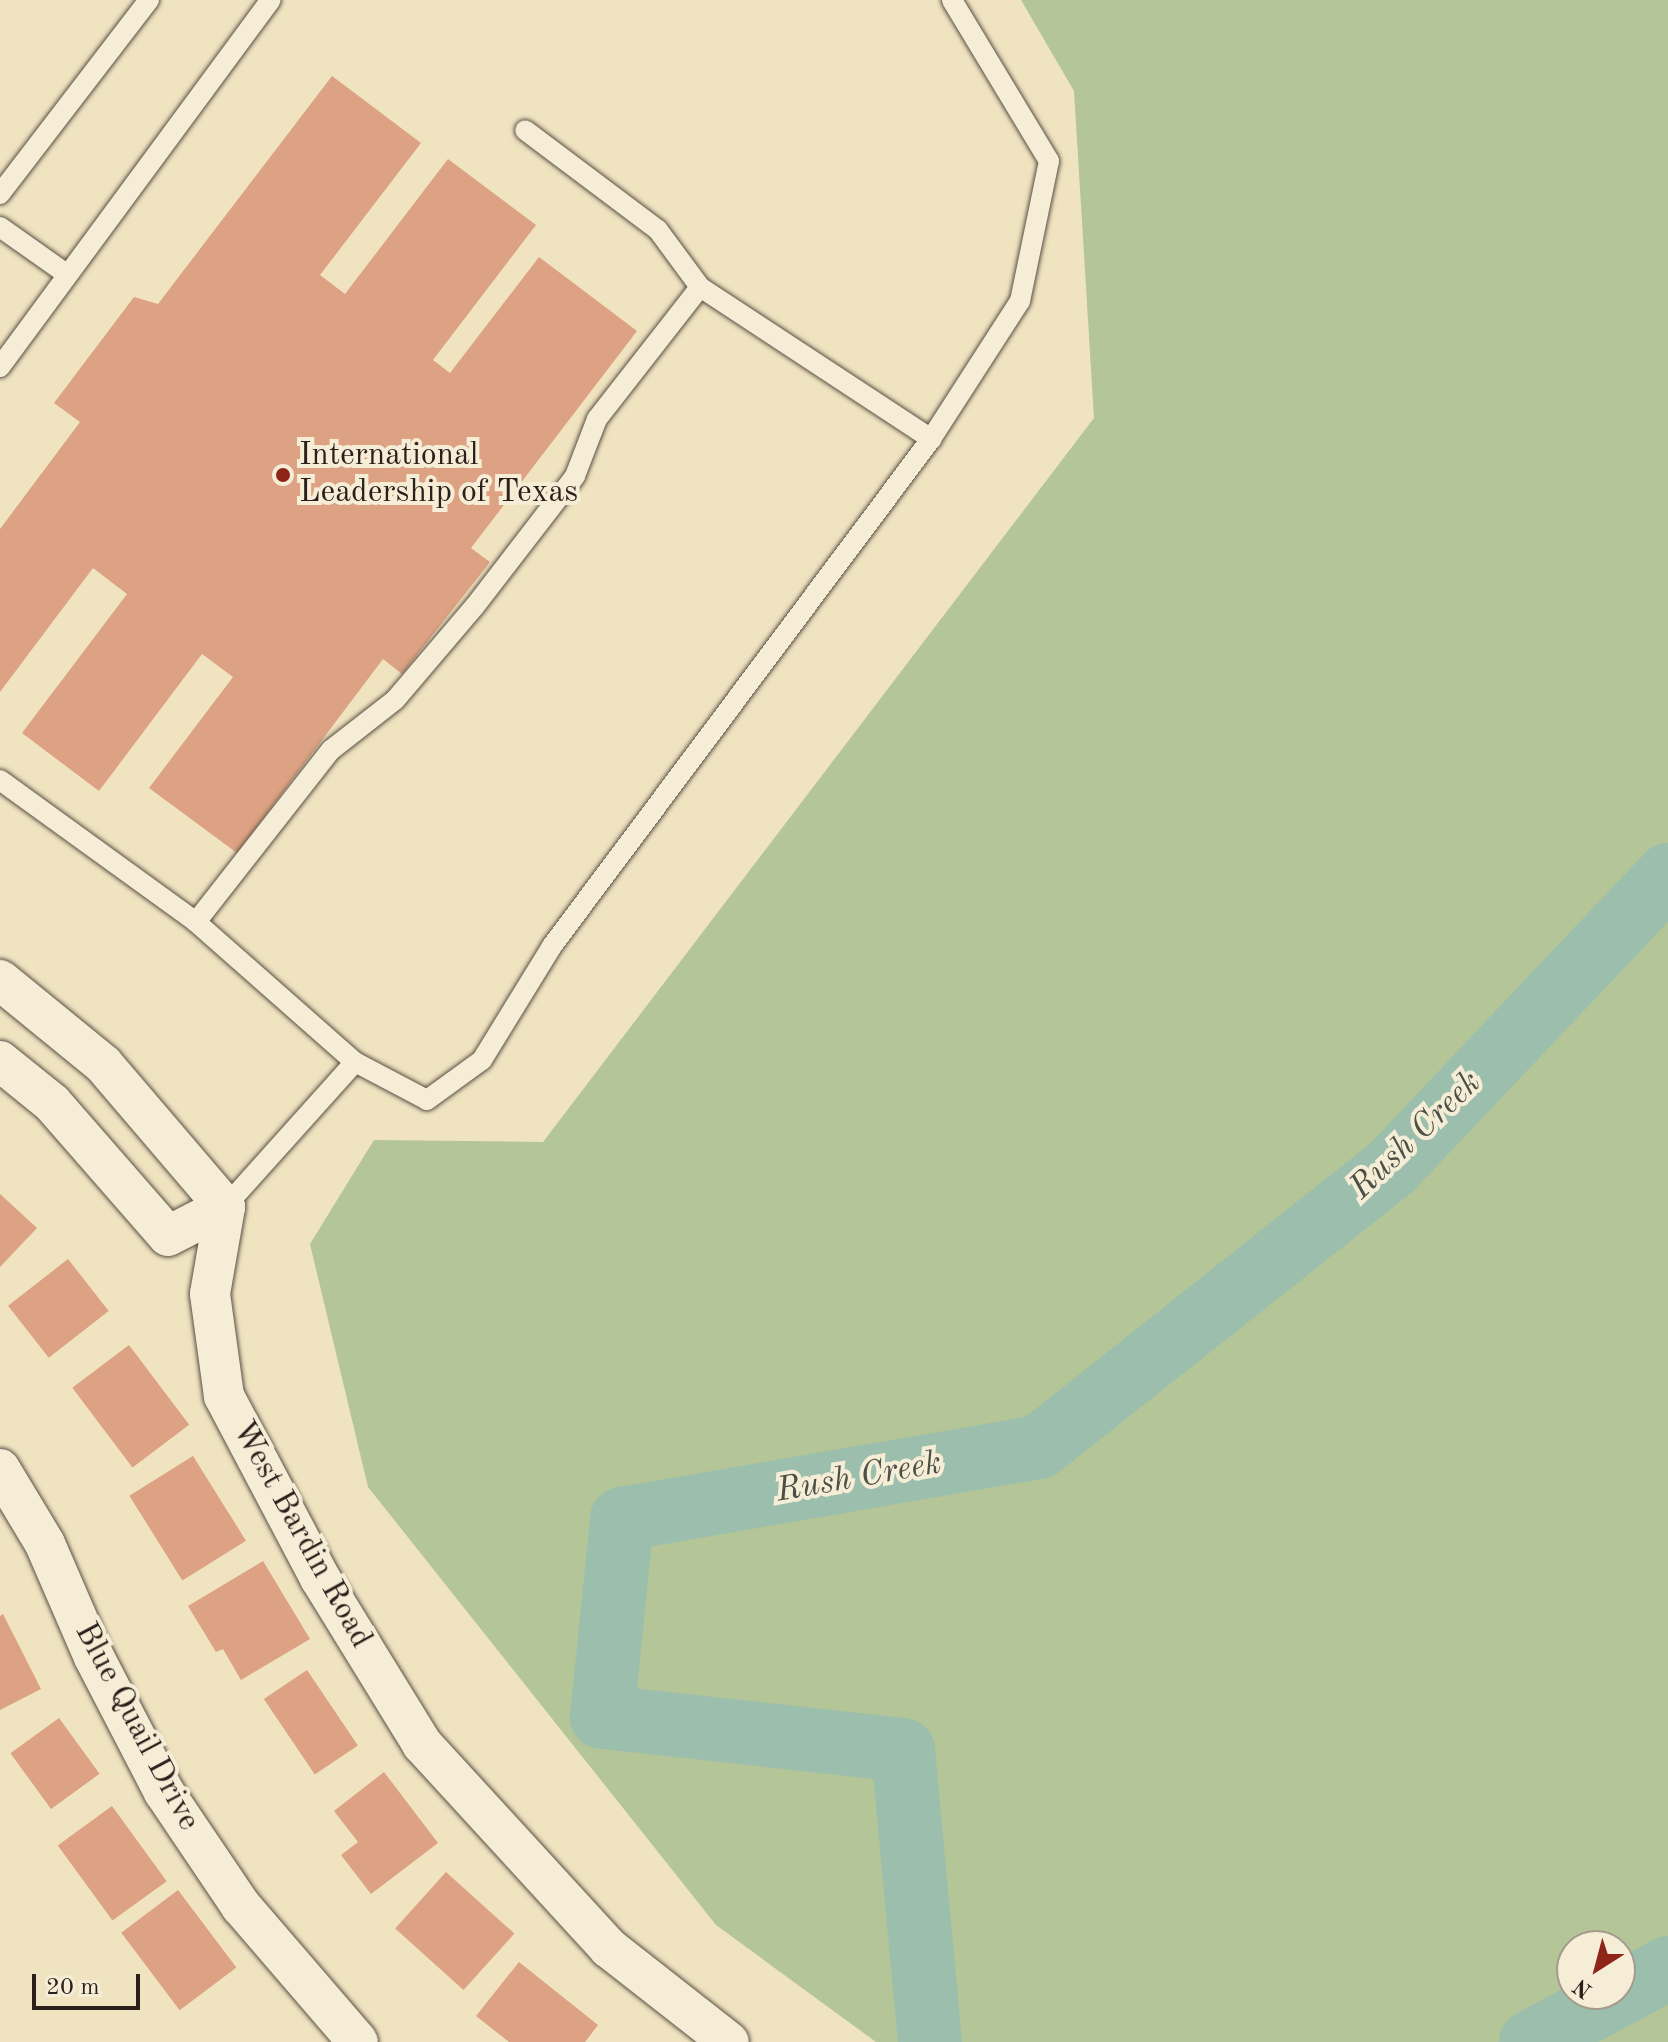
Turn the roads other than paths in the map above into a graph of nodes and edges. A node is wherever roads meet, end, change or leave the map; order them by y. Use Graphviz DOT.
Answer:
graph roads {
  1 [pos="149,0"];
  2 [pos="271,0"];
  3 [pos="952,0"];
  4 [pos="525,130"];
  5 [pos="0,194"];
  6 [pos="0,227"];
  7 [pos="68,275"];
  8 [pos="700,287"];
  9 [pos="0,367"];
  10 [pos="931,439"];
  11 [pos="1,783"];
  12 [pos="196,922"];
  13 [pos="0,980"];
  14 [pos="0,1061"];
  15 [pos="355,1062"];
  16 [pos="225,1207"];
  17 [pos="0,1469"];
  18 [pos="358,2042"];
  19 [pos="729,2042"];
  1 -- 5 [label="lane"];
  2 -- 7 [label="lane"];
  3 -- 10 [label="lane"];
  4 -- 8 [label="lane"];
  6 -- 7 [label="lane"];
  7 -- 9 [label="lane"];
  8 -- 10 [label="lane"];
  8 -- 12 [label="lane"];
  10 -- 15 [label="lane"];
  11 -- 12 [label="lane"];
  12 -- 15 [label="lane"];
  13 -- 16 [label="street"];
  14 -- 16 [label="street"];
  15 -- 16 [label="lane"];
  16 -- 19 [label="street, West Bardin Road"];
  17 -- 18 [label="street, Blue Quail Drive"];
}
